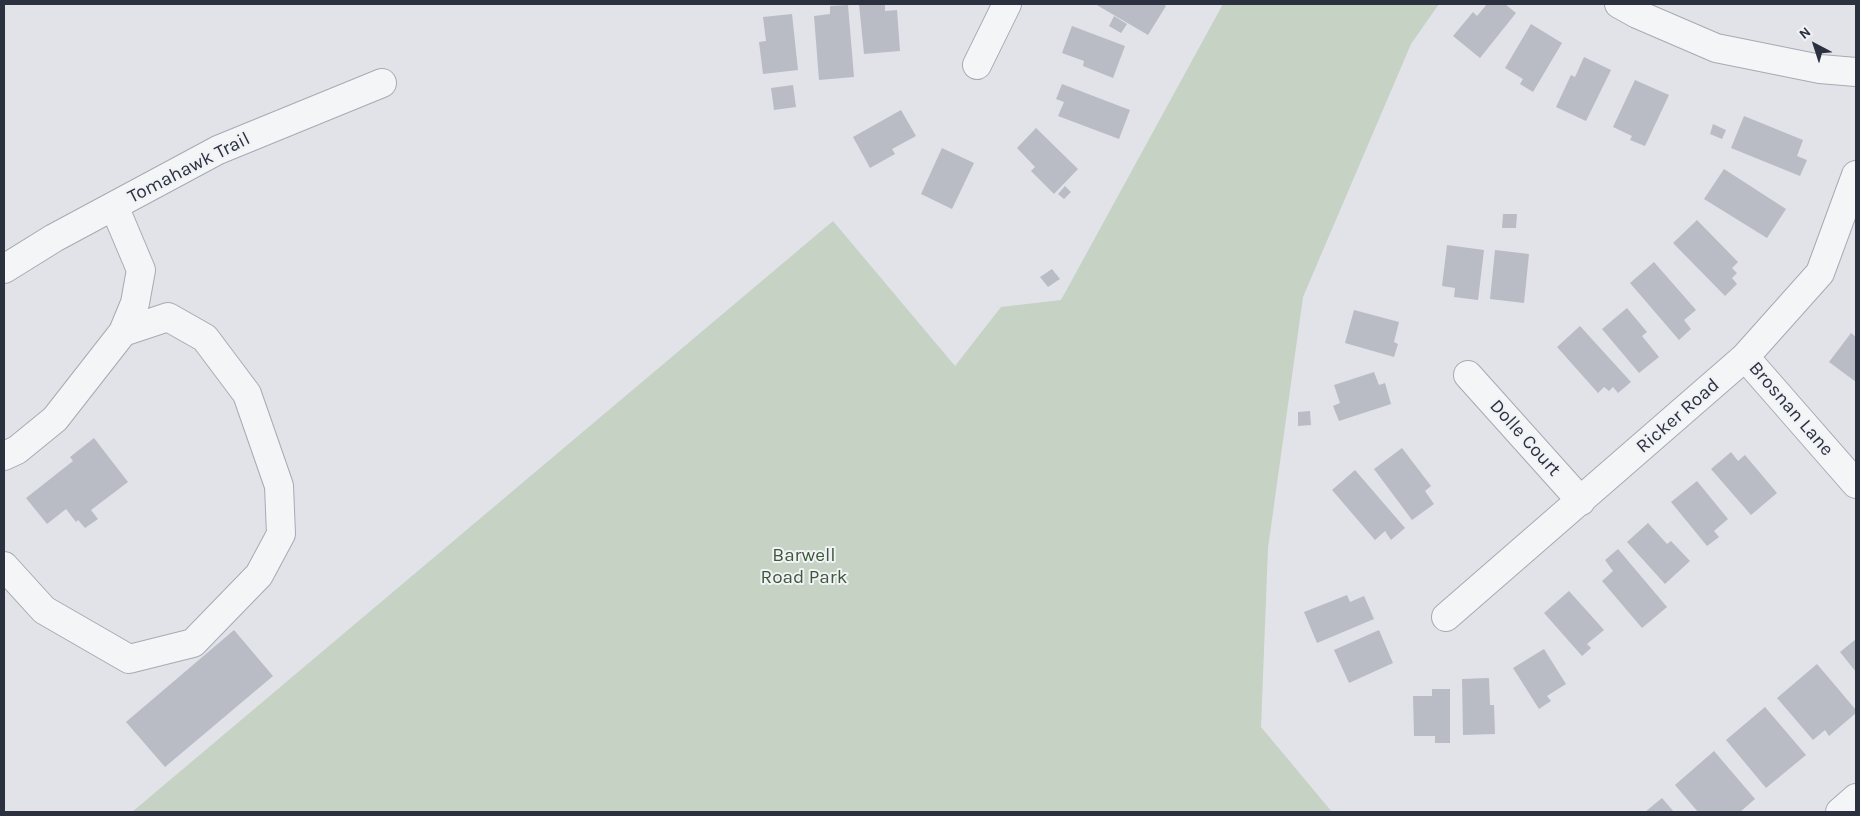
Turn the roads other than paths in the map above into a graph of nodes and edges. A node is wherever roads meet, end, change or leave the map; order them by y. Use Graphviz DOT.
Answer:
graph roads {
  1 [pos="1007,4"];
  2 [pos="1618,4"];
  3 [pos="977,64"];
  4 [pos="1856,72"];
  5 [pos="382,83"];
  6 [pos="1856,175"];
  7 [pos="114,206"];
  8 [pos="4,269"];
  9 [pos="142,270"];
  10 [pos="168,318"];
  11 [pos="123,332"];
  12 [pos="1745,357"];
  13 [pos="1468,375"];
  14 [pos="4,456"];
  15 [pos="1856,484"];
  16 [pos="1581,501"];
  17 [pos="4,566"];
  18 [pos="1446,617"];
  19 [pos="1856,798"];
  20 [pos="1840,812"];
  1 -- 3 [label="street"];
  2 -- 4 [label="street"];
  5 -- 7 [label="street, Tomahawk Trail"];
  6 -- 12 [label="street, Ricker Road"];
  7 -- 8 [label="street, Tomahawk Trail"];
  7 -- 9 [label="street"];
  9 -- 10 [label="street"];
  9 -- 11 [label="street"];
  10 -- 11 [label="street"];
  10 -- 17 [label="street"];
  11 -- 14 [label="street"];
  12 -- 15 [label="street, Brosnan Lane"];
  12 -- 16 [label="street, Ricker Road"];
  13 -- 16 [label="street, Dolle Court"];
  16 -- 18 [label="street, Ricker Road"];
  19 -- 20 [label="street"];
}
